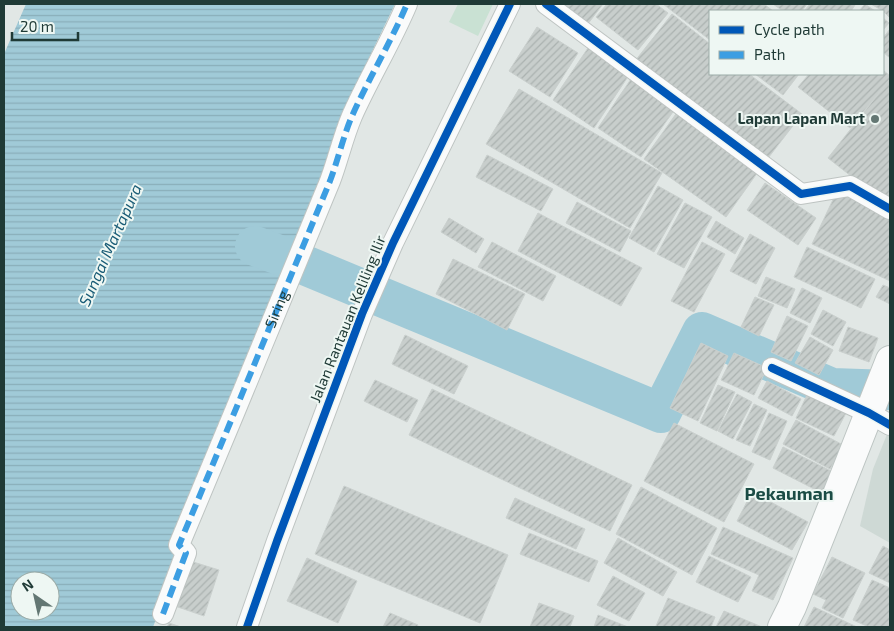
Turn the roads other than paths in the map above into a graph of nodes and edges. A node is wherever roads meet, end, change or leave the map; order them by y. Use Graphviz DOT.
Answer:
graph roads {
  1 [pos="407,4"];
  2 [pos="510,4"];
  3 [pos="546,4"];
  4 [pos="890,209"];
  5 [pos="888,365"];
  6 [pos="772,368"];
  7 [pos="878,413"];
  8 [pos="163,614"];
  9 [pos="247,627"];
  10 [pos="782,627"];
  1 -- 8 [label="street, Siring"];
  2 -- 9 [label="street, Jalan Rantauan Keliling Ilir"];
  3 -- 4 [label="street"];
  5 -- 7 [label="main road"];
  6 -- 7 [label="street"];
  7 -- 10 [label="main road"];
}
